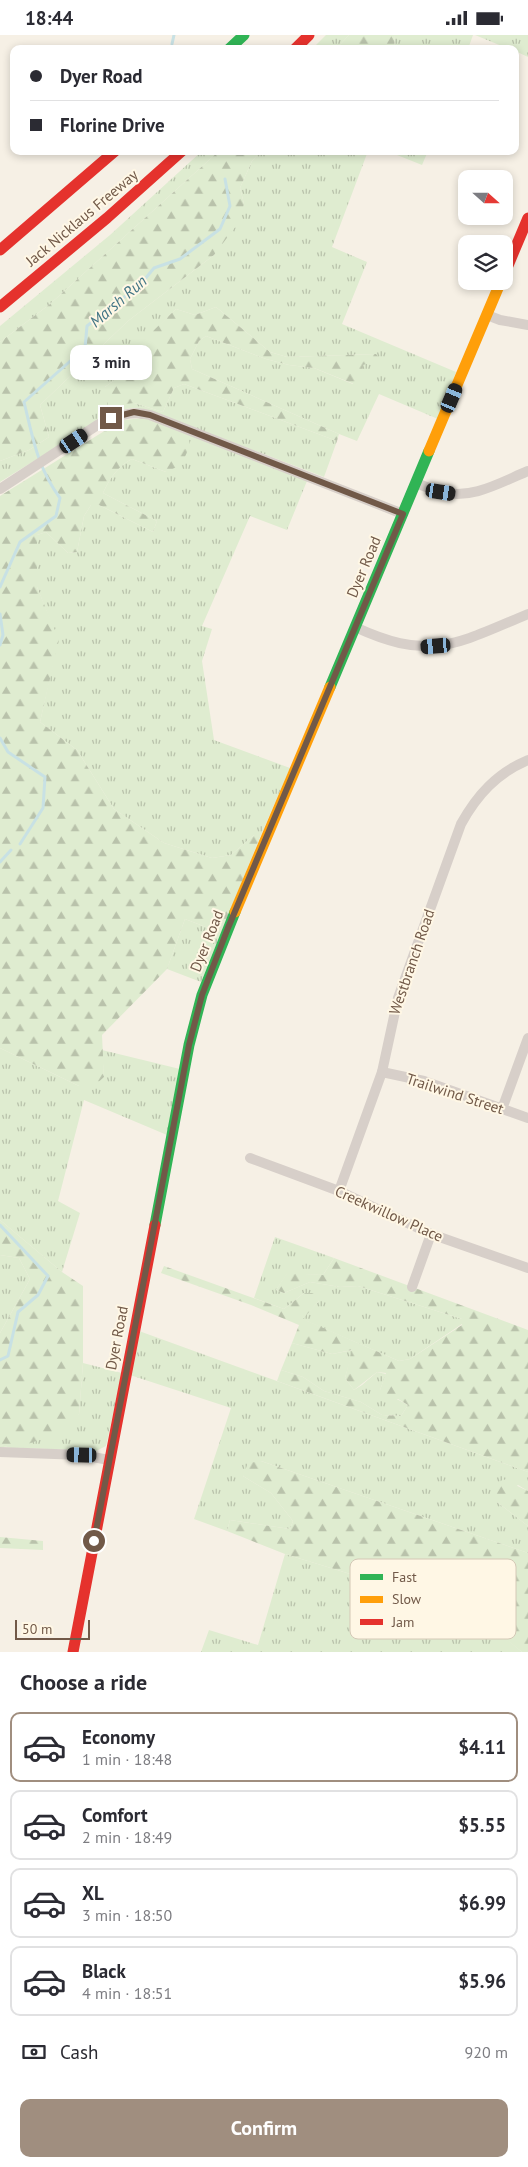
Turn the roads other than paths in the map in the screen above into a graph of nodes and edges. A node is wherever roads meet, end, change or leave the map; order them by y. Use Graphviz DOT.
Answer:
graph roads {
  1 [pos="244,35"];
  2 [pos="309,35"];
  3 [pos="233,45"];
  4 [pos="299,45"];
  5 [pos="111,155"];
  6 [pos="178,155"];
  7 [pos="528,219"];
  8 [pos="0,250"];
  9 [pos="513,254"];
  10 [pos="497,290"];
  11 [pos="0,307"];
  12 [pos="487,315"];
  13 [pos="528,325"];
  14 [pos="528,471"];
  15 [pos="416,483"];
  16 [pos="0,489"];
  17 [pos="403,514"];
  18 [pos="528,614"];
  19 [pos="355,627"];
  20 [pos="528,760"];
  21 [pos="528,1038"];
  22 [pos="382,1072"];
  23 [pos="502,1109"];
  24 [pos="528,1118"];
  25 [pos="250,1158"];
  26 [pos="339,1191"];
  27 [pos="431,1234"];
  28 [pos="528,1268"];
  29 [pos="412,1287"];
  30 [pos="0,1453"];
  31 [pos="109,1460"];
  32 [pos="73,1652"];
  1 -- 3 [label="main road"];
  2 -- 4 [label="main road"];
  5 -- 8 [label="main road, Jack Nicklaus Freeway"];
  6 -- 11 [label="main road, Jack Nicklaus Freeway"];
  7 -- 9 [label="main road"];
  10 -- 12 [label="main road, Dyer Road"];
  12 -- 13 [label="street"];
  12 -- 15 [label="main road, Dyer Road"];
  14 -- 15 [label="street"];
  15 -- 17 [label="main road, Dyer Road"];
  16 -- 17 [label="street"];
  17 -- 19 [label="main road, Dyer Road"];
  18 -- 19 [label="street"];
  19 -- 31 [label="main road, Dyer Road"];
  20 -- 22 [label="street, Westbranch Road"];
  21 -- 23 [label="street"];
  22 -- 23 [label="street, Trailwind Street"];
  22 -- 26 [label="street, Westbranch Road"];
  23 -- 24 [label="street, Trailwind Street"];
  25 -- 26 [label="street, Creekwillow Place"];
  26 -- 27 [label="street, Creekwillow Place"];
  27 -- 28 [label="street, Creekwillow Place"];
  27 -- 29 [label="street"];
  30 -- 31 [label="street"];
  31 -- 32 [label="main road, Dyer Road"];
}
